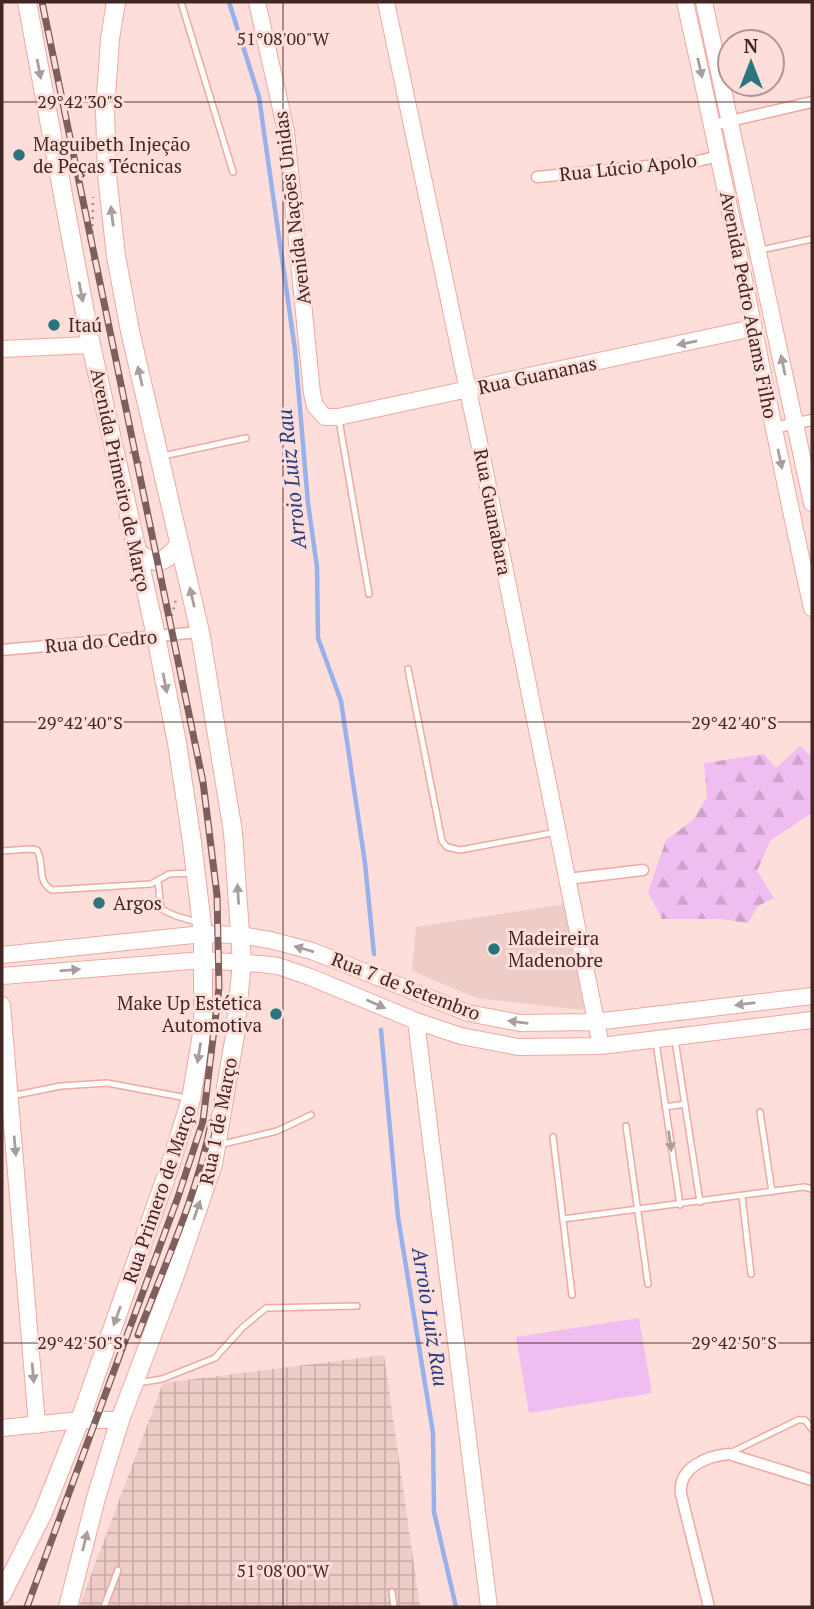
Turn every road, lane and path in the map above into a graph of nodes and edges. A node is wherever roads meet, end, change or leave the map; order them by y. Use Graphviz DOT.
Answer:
graph roads {
  1 [pos="27,2"];
  2 [pos="116,2"];
  3 [pos="181,2"];
  4 [pos="257,2"];
  5 [pos="386,2"];
  6 [pos="685,2"];
  7 [pos="704,2"];
  8 [pos="812,102"];
  9 [pos="730,120"];
  10 [pos="713,124"];
  11 [pos="719,156"];
  12 [pos="233,172"];
  13 [pos="537,177"];
  14 [pos="812,239"];
  15 [pos="759,251"];
  16 [pos="753,328"];
  17 [pos="91,345"];
  18 [pos="2,349"];
  19 [pos="468,390"];
  20 [pos="330,416"];
  21 [pos="812,420"];
  22 [pos="795,424"];
  23 [pos="773,428"];
  24 [pos="246,438"];
  25 [pos="159,457"];
  26 [pos="812,503"];
  27 [pos="180,544"];
  28 [pos="136,552"];
  29 [pos="809,583"];
  30 [pos="369,594"];
  31 [pos="812,608"];
  32 [pos="200,632"];
  33 [pos="156,636"];
  34 [pos="2,650"];
  35 [pos="408,669"];
  36 [pos="558,832"];
  37 [pos="2,851"];
  38 [pos="643,870"];
  39 [pos="196,872"];
  40 [pos="567,879"];
  41 [pos="158,881"];
  42 [pos="202,928"];
  43 [pos="240,935"];
  44 [pos="2,955"];
  45 [pos="203,960"];
  46 [pos="242,962"];
  47 [pos="2,976"];
  48 [pos="812,996"];
  49 [pos="2,1005"];
  50 [pos="812,1020"];
  51 [pos="416,1021"];
  52 [pos="595,1022"];
  53 [pos="674,1037"];
  54 [pos="656,1039"];
  55 [pos="601,1046"];
  56 [pos="11,1096"];
  57 [pos="191,1099"];
  58 [pos="685,1104"];
  59 [pos="665,1107"];
  60 [pos="760,1112"];
  61 [pos="312,1115"];
  62 [pos="7,1117"];
  63 [pos="626,1126"];
  64 [pos="553,1137"];
  65 [pos="216,1146"];
  66 [pos="812,1189"];
  67 [pos="772,1192"];
  68 [pos="742,1196"];
  69 [pos="701,1202"];
  70 [pos="680,1205"];
  71 [pos="638,1210"];
  72 [pos="563,1219"];
  73 [pos="751,1274"];
  74 [pos="648,1284"];
  75 [pos="572,1295"];
  76 [pos="357,1306"];
  77 [pos="134,1384"];
  78 [pos="80,1420"];
  79 [pos="120,1420"];
  80 [pos="37,1425"];
  81 [pos="2,1428"];
  82 [pos="812,1429"];
  83 [pos="729,1454"];
  84 [pos="812,1480"];
  85 [pos="118,1570"];
  86 [pos="392,1592"];
  87 [pos="2,1594"];
  88 [pos="68,1607"];
  89 [pos="104,1607"];
  90 [pos="394,1607"];
  91 [pos="489,1607"];
  92 [pos="709,1607"];
  1 -- 17 [label="main road, Avenida Primeiro de Março, one-way"];
  25 -- 2 [label="main road, Avenida Primeiro de Março, one-way"];
  3 -- 12 [label="lane"];
  4 -- 20 [label="street, Avenida Nações Unidas"];
  5 -- 19 [label="street, Rua Guanabara"];
  6 -- 10 [label="street, Avenida Pedro Adams Filho, one-way"];
  7 -- 9 [label="street, Avenida Pedro Adams Filho"];
  8 -- 9 [label="street"];
  9 -- 10 [label="street"];
  9 -- 15 [label="street, Avenida Pedro Adams Filho"];
  10 -- 11 [label="street, Avenida Pedro Adams Filho"];
  11 -- 13 [label="street, Rua Lúcio Apolo"];
  11 -- 16 [label="street, Avenida Pedro Adams Filho"];
  14 -- 15 [label="lane"];
  22 -- 15 [label="street, Avenida Pedro Adams Filho, one-way"];
  16 -- 19 [label="street, Rua Guananas, one-way"];
  16 -- 23 [label="street, Avenida Pedro Adams Filho"];
  17 -- 18 [label="street"];
  17 -- 28 [label="main road, Avenida Primeiro de Março"];
  19 -- 20 [label="street, Rua Guananas"];
  19 -- 36 [label="street, Rua Guanabara"];
  20 -- 30 [label="lane"];
  21 -- 22 [label="street"];
  22 -- 23 [label="street"];
  22 -- 26 [label="street, Avenida Pedro Adams Filho"];
  23 -- 29 [label="street, Avenida Pedro Adams Filho, one-way"];
  24 -- 25 [label="lane"];
  25 -- 27 [label="main road, Avenida Primeiro de Março"];
  27 -- 28 [label="main road"];
  32 -- 27 [label="main road, Avenida Primeiro de Março, one-way"];
  28 -- 33 [label="main road, Avenida Primeiro de Março"];
  29 -- 31 [label="street, Avenida Pedro Adams Filho"];
  32 -- 33 [label="street, Rua do Cedro"];
  43 -- 32 [label="main road, Avenida Primeiro de Março, one-way"];
  33 -- 34 [label="street, Rua do Cedro"];
  33 -- 39 [label="main road, Avenida Primeiro de Março, one-way"];
  35 -- 36 [label="lane"];
  36 -- 40 [label="street, Rua Guanabara"];
  37 -- 41 [label="lane"];
  38 -- 40 [label="street"];
  39 -- 41 [label="lane"];
  39 -- 42 [label="main road, Avenida Primeiro de Março"];
  40 -- 52 [label="street, Rua Guanabara"];
  41 -- 42 [label="lane"];
  42 -- 43 [label="street, Rua 7 de Setembro"];
  42 -- 44 [label="street, Rua 7 de Setembro"];
  42 -- 45 [label="main road, Avenida Primeiro de Março"];
  43 -- 46 [label="main road, Avenida Primeiro de Março"];
  52 -- 43 [label="street, Rua 7 de Setembro, one-way"];
  45 -- 46 [label="street, Rua 7 de Setembro"];
  47 -- 45 [label="street, Rua 7 de Setembro, one-way"];
  45 -- 57 [label="main road, Rua Primero de Março, one-way"];
  46 -- 51 [label="street, Rua 7 de Setembro, one-way"];
  46 -- 65 [label="main road, Rua 1 de Março"];
  48 -- 52 [label="street, Rua 7 de Setembro, one-way"];
  49 -- 56 [label="street"];
  50 -- 53 [label="street, Rua 7 de Setembro"];
  51 -- 55 [label="street, Rua 7 de Setembro"];
  51 -- 91 [label="street"];
  52 -- 55 [label="street, Rua Guanabara"];
  53 -- 54 [label="street, Rua 7 de Setembro"];
  53 -- 58 [label="lane"];
  54 -- 55 [label="street, Rua 7 de Setembro"];
  54 -- 59 [label="lane"];
  56 -- 57 [label="lane"];
  56 -- 62 [label="street"];
  57 -- 78 [label="main road, Rua Primero de Março, one-way"];
  58 -- 59 [label="lane"];
  58 -- 69 [label="lane"];
  59 -- 70 [label="lane, one-way"];
  60 -- 67 [label="lane"];
  61 -- 65 [label="lane"];
  62 -- 80 [label="street, one-way"];
  63 -- 71 [label="lane"];
  64 -- 72 [label="lane"];
  77 -- 65 [label="main road, Rua 1 de Março, one-way"];
  66 -- 67 [label="lane"];
  67 -- 68 [label="lane"];
  68 -- 69 [label="lane"];
  68 -- 73 [label="lane"];
  69 -- 70 [label="lane"];
  70 -- 71 [label="lane"];
  71 -- 72 [label="lane"];
  71 -- 74 [label="lane"];
  72 -- 75 [label="lane"];
  76 -- 77 [label="lane"];
  77 -- 79 [label="main road"];
  78 -- 79 [label="street"];
  78 -- 80 [label="street"];
  78 -- 87 [label="main road"];
  88 -- 79 [label="main road, one-way"];
  80 -- 81 [label="street"];
  82 -- 83 [label="lane"];
  83 -- 84 [label="street"];
  83 -- 92 [label="street"];
  85 -- 89 [label="lane"];
  86 -- 90 [label="lane"];
}
